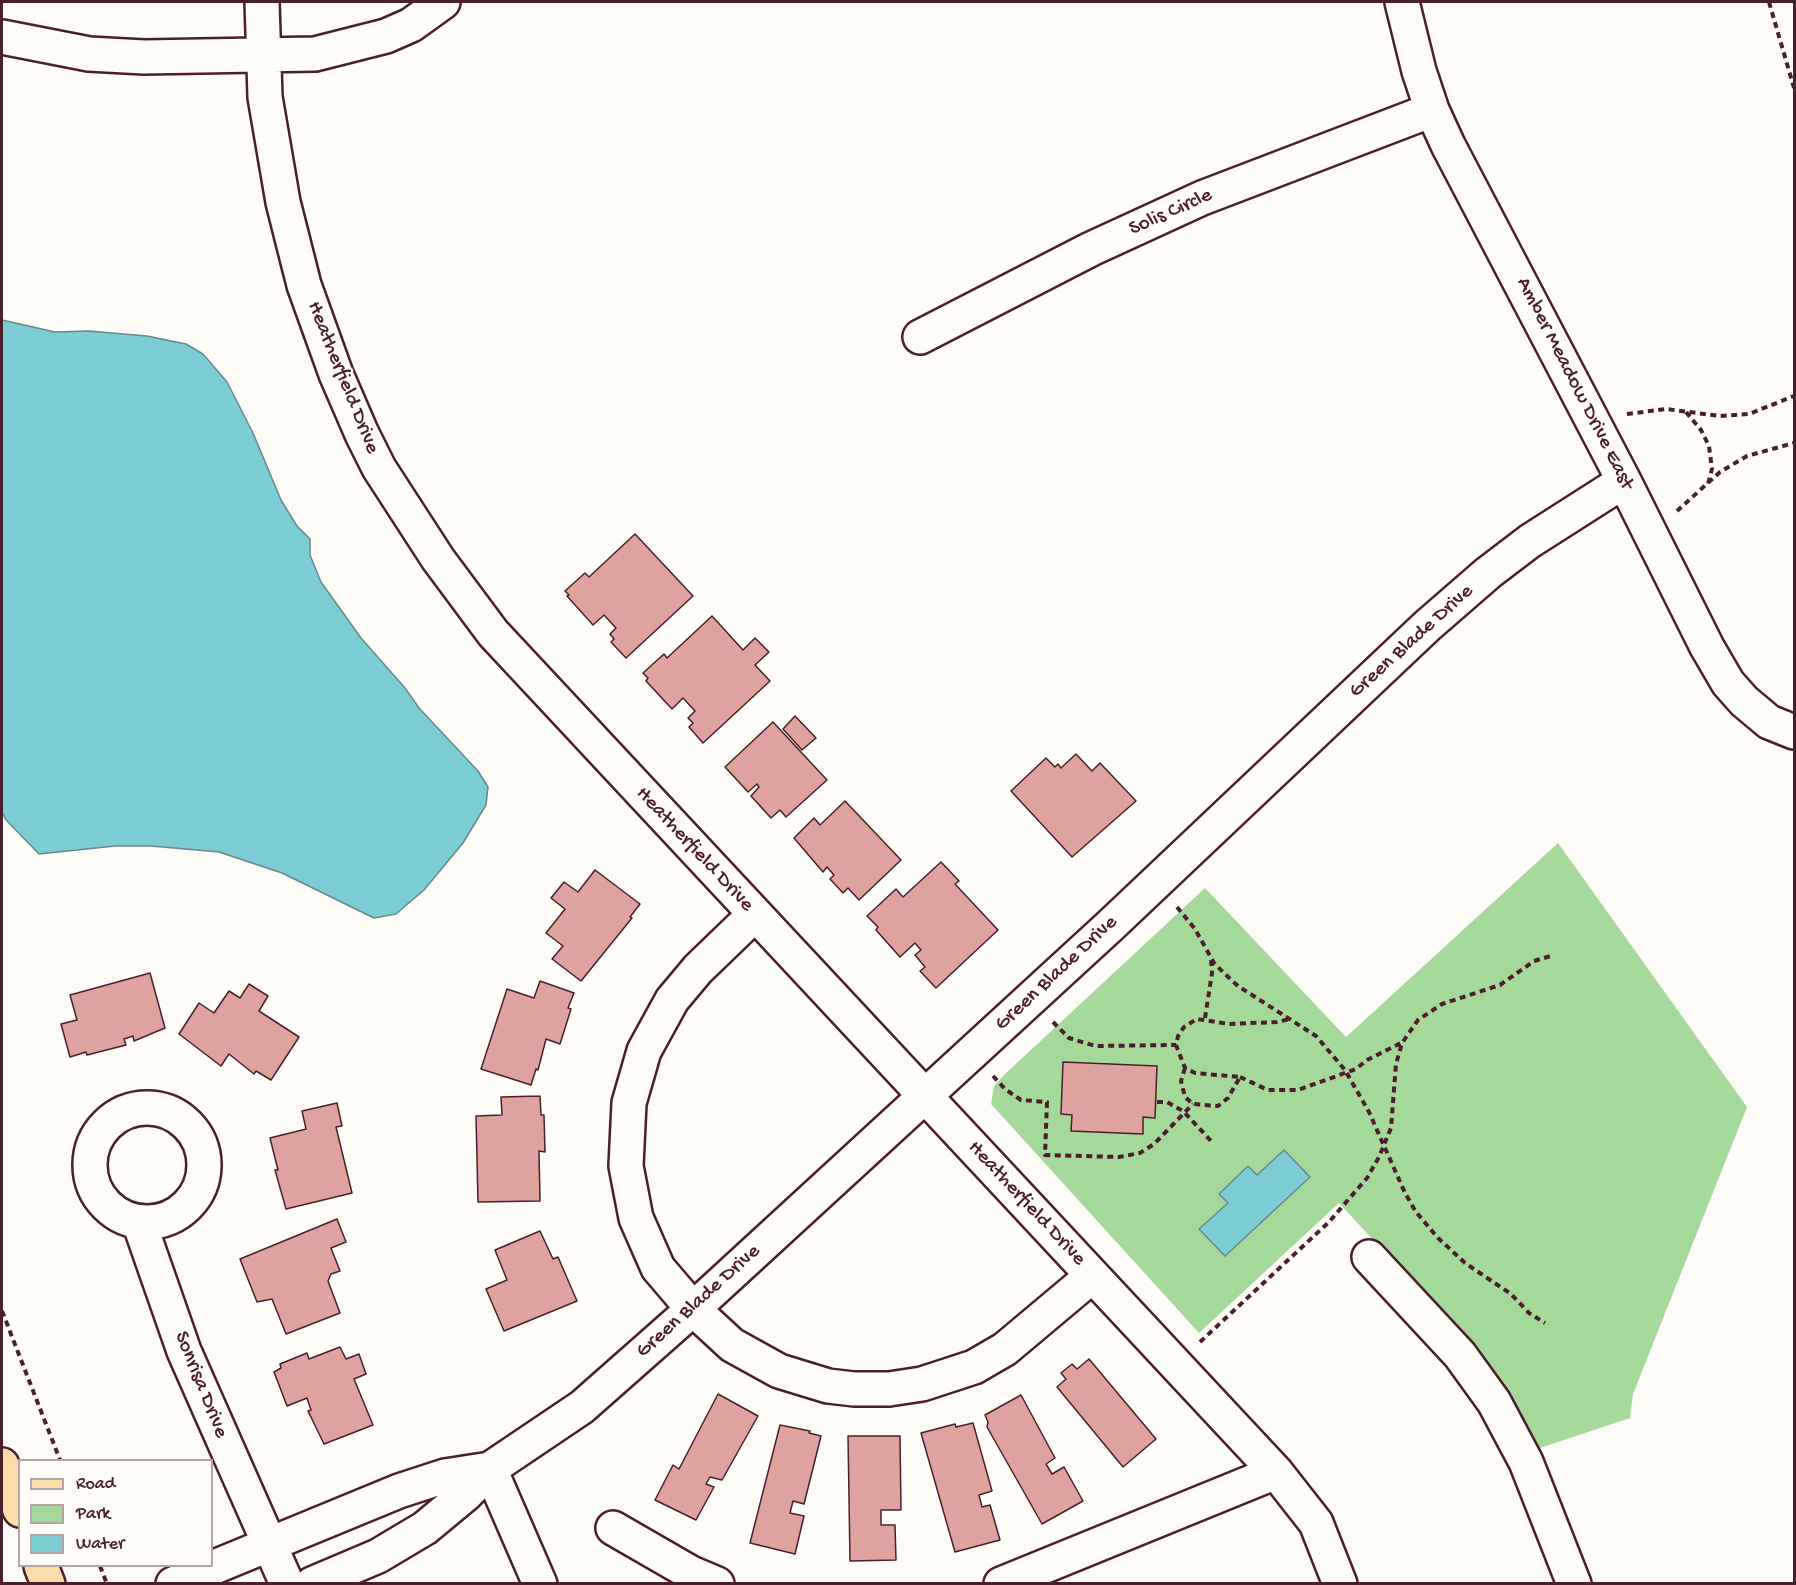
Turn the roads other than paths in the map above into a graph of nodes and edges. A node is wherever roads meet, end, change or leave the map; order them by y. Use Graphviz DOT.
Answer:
graph roads {
  1 [pos="262,2"];
  2 [pos="443,2"];
  3 [pos="1402,2"];
  4 [pos="2,37"];
  5 [pos="262,55"];
  6 [pos="1432,110"];
  7 [pos="920,337"];
  8 [pos="1624,481"];
  9 [pos="1794,732"];
  10 [pos="754,915"];
  11 [pos="924,1095"];
  12 [pos="139,1222"];
  13 [pos="1369,1257"];
  14 [pos="1092,1276"];
  15 [pos="693,1309"];
  16 [pos="2,1465"];
  17 [pos="490,1470"];
  18 [pos="1276,1472"];
  19 [pos="18,1505"];
  20 [pos="613,1528"];
  21 [pos="270,1544"];
  22 [pos="41,1567"];
  23 [pos="48,1584"];
  24 [pos="173,1584"];
  25 [pos="286,1584"];
  26 [pos="312,1584"];
  27 [pos="540,1584"];
  28 [pos="717,1584"];
  29 [pos="1001,1584"];
  30 [pos="1340,1584"];
  31 [pos="1574,1584"];
  1 -- 5 [label="street, Heatherfield Drive"];
  2 -- 5 [label="street"];
  3 -- 6 [label="street, Amber Meadow Drive East"];
  4 -- 5 [label="street"];
  5 -- 10 [label="street, Heatherfield Drive"];
  6 -- 7 [label="street, Solis Circle"];
  6 -- 8 [label="street, Amber Meadow Drive East"];
  8 -- 9 [label="street, Amber Meadow Drive East"];
  8 -- 11 [label="street, Green Blade Drive"];
  10 -- 11 [label="street, Heatherfield Drive"];
  10 -- 15 [label="street"];
  11 -- 14 [label="street, Heatherfield Drive"];
  11 -- 15 [label="street, Green Blade Drive"];
  12 -- 21 [label="street, Sonrisa Drive"];
  13 -- 31 [label="street"];
  14 -- 15 [label="street"];
  14 -- 18 [label="street, Heatherfield Drive"];
  15 -- 17 [label="street, Green Blade Drive"];
  16 -- 19 [label="main road"];
  17 -- 21 [label="street, Green Blade Drive"];
  17 -- 26 [label="street, Green Blade Drive"];
  17 -- 27 [label="street"];
  18 -- 29 [label="street"];
  18 -- 30 [label="street, Heatherfield Drive"];
  20 -- 28 [label="street"];
  21 -- 24 [label="street, Green Blade Drive"];
  21 -- 25 [label="street, Sonrisa Drive"];
  22 -- 23 [label="main road"];
}
